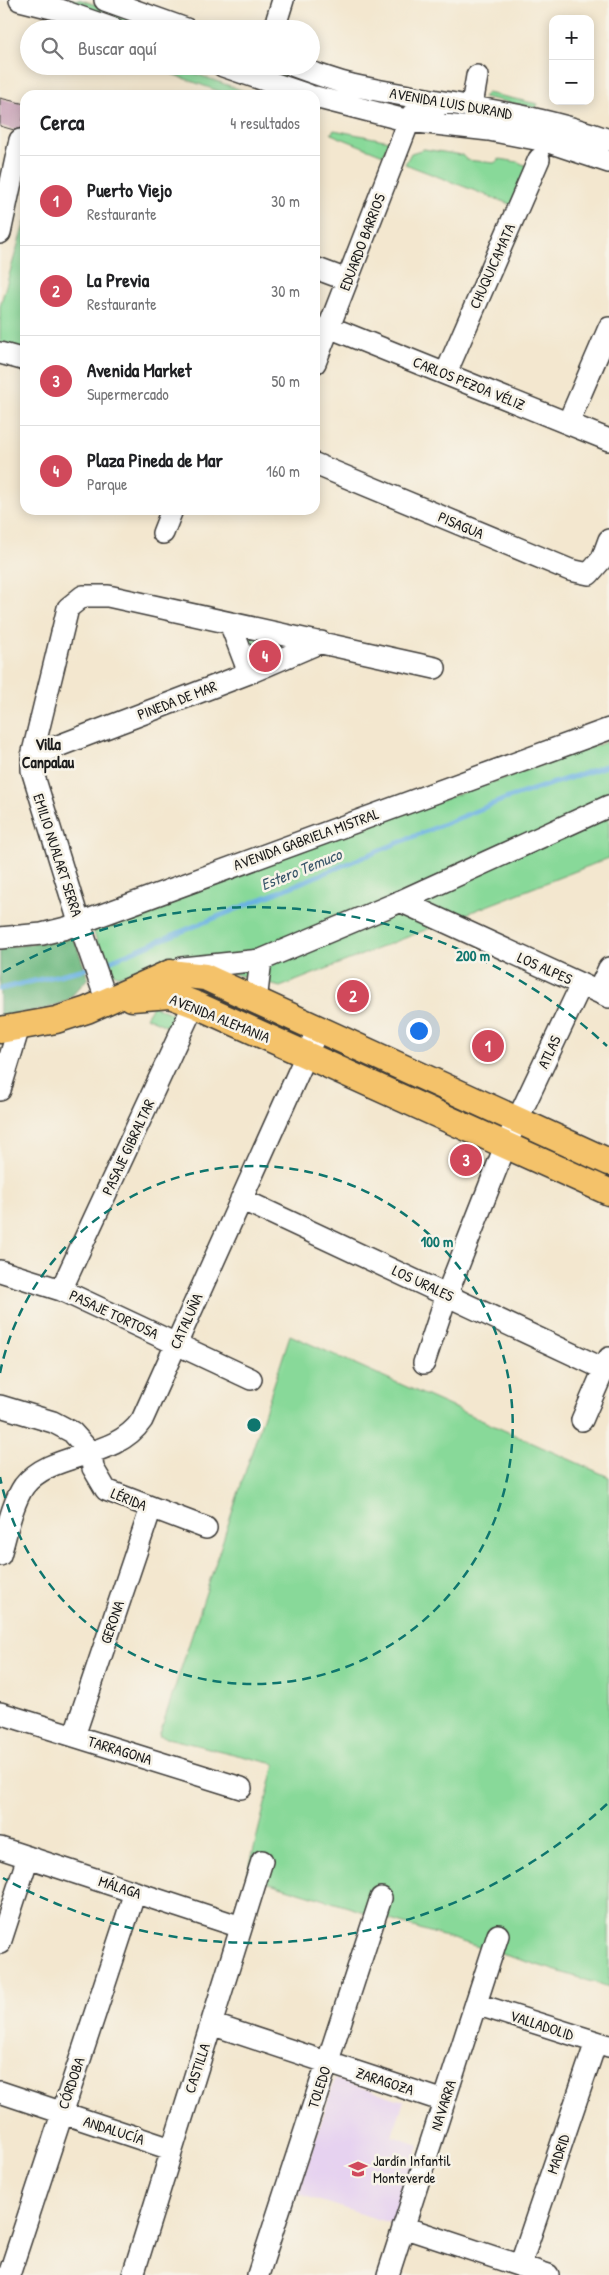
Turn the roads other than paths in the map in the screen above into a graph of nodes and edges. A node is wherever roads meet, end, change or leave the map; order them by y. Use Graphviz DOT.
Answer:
graph roads {
  1 [pos="20,0"];
  2 [pos="105,0"];
  3 [pos="282,0"];
  4 [pos="88,20"];
  5 [pos="161,20"];
  6 [pos="276,20"];
  7 [pos="320,74"];
  8 [pos="249,75"];
  9 [pos="477,76"];
  10 [pos="293,90"];
  11 [pos="320,98"];
  12 [pos="461,104"];
  13 [pos="409,122"];
  14 [pos="489,130"];
  15 [pos="20,140"];
  16 [pos="609,140"];
  17 [pos="539,159"];
  18 [pos="609,162"];
  19 [pos="0,233"];
  20 [pos="320,270"];
  21 [pos="347,280"];
  22 [pos="329,328"];
  23 [pos="609,328"];
  24 [pos="320,350"];
  25 [pos="0,353"];
  26 [pos="20,359"];
  27 [pos="446,373"];
  28 [pos="568,423"];
  29 [pos="609,440"];
  30 [pos="320,466"];
  31 [pos="170,515"];
  32 [pos="163,533"];
  33 [pos="605,550"];
  34 [pos="230,623"];
  35 [pos="321,642"];
  36 [pos="436,668"];
  37 [pos="249,673"];
  38 [pos="609,729"];
  39 [pos="32,756"];
  40 [pos="609,806"];
  41 [pos="400,901"];
  42 [pos="82,929"];
  43 [pos="0,938"];
  44 [pos="262,960"];
  45 [pos="609,968"];
  46 [pos="170,973"];
  47 [pos="596,991"];
  48 [pos="104,994"];
  49 [pos="256,1001"];
  50 [pos="194,1004"];
  51 [pos="10,1028"];
  52 [pos="318,1030"];
  53 [pos="307,1055"];
  54 [pos="0,1090"];
  55 [pos="517,1120"];
  56 [pos="506,1144"];
  57 [pos="609,1162"];
  58 [pos="609,1192"];
  59 [pos="241,1200"];
  60 [pos="0,1271"];
  61 [pos="61,1290"];
  62 [pos="447,1294"];
  63 [pos="176,1342"];
  64 [pos="424,1363"];
  65 [pos="607,1364"];
  66 [pos="251,1379"];
  67 [pos="0,1406"];
  68 [pos="582,1420"];
  69 [pos="91,1453"];
  70 [pos="151,1508"];
  71 [pos="206,1528"];
  72 [pos="0,1555"];
  73 [pos="0,1712"];
  74 [pos="74,1736"];
  75 [pos="241,1788"];
  76 [pos="0,1848"];
  77 [pos="28,1857"];
  78 [pos="262,1862"];
  79 [pos="135,1892"];
  80 [pos="381,1898"];
  81 [pos="241,1927"];
  82 [pos="498,1935"];
  83 [pos="0,1943"];
  84 [pos="476,2004"];
  85 [pos="211,2024"];
  86 [pos="603,2044"];
  87 [pos="327,2062"];
  88 [pos="0,2092"];
  89 [pos="444,2101"];
  90 [pos="61,2112"];
  91 [pos="171,2149"];
  92 [pos="404,2228"];
  93 [pos="520,2266"];
  94 [pos="9,2275"];
  95 [pos="134,2275"];
  96 [pos="258,2275"];
  97 [pos="388,2275"];
  98 [pos="548,2275"];
  1 -- 4 [label="street"];
  2 -- 5 [label="street"];
  3 -- 6 [label="street"];
  7 -- 12 [label="street, AVENIDA LUIS DURAND"];
  8 -- 10 [label="street"];
  9 -- 12 [label="street"];
  11 -- 13 [label="street, AVENIDA LUIS DURAND"];
  12 -- 13 [label="street"];
  12 -- 14 [label="street"];
  12 -- 16 [label="street, AVENIDA LUIS DURAND"];
  13 -- 14 [label="street, AVENIDA LUIS DURAND"];
  13 -- 21 [label="street, EDUARDO BARRIOS"];
  14 -- 18 [label="street, AVENIDA LUIS DURAND"];
  15 -- 19 [label="street"];
  17 -- 27 [label="street, CHUQUICAMATA"];
  20 -- 21 [label="street"];
  21 -- 22 [label="street, EDUARDO BARRIOS"];
  22 -- 24 [label="street, EDUARDO BARRIOS"];
  22 -- 27 [label="street, CARLOS PEZOA VÉLIZ"];
  23 -- 28 [label="street"];
  25 -- 26 [label="street"];
  27 -- 28 [label="street, CARLOS PEZOA VÉLIZ"];
  28 -- 29 [label="street, CARLOS PEZOA VÉLIZ"];
  30 -- 33 [label="street, PISAGUA"];
  31 -- 32 [label="street"];
  34 -- 35 [label="street, EMILIO NUALART SERRA"];
  34 -- 37 [label="street"];
  34 -- 39 [label="street, EMILIO NUALART SERRA"];
  35 -- 36 [label="street, EMILIO NUALART SERRA"];
  35 -- 37 [label="street, PINEDA DE MAR"];
  37 -- 39 [label="street, PINEDA DE MAR"];
  38 -- 42 [label="street, AVENIDA GABRIELA MISTRAL"];
  39 -- 42 [label="street, EMILIO NUALART SERRA"];
  40 -- 41 [label="street"];
  41 -- 44 [label="street"];
  41 -- 47 [label="street, LOS ALPES"];
  42 -- 43 [label="street, AVENIDA GABRIELA MISTRAL"];
  42 -- 48 [label="street, EMILIO NUALART SERRA"];
  44 -- 46 [label="street"];
  44 -- 49 [label="street"];
  45 -- 47 [label="street, ATLAS"];
  46 -- 48 [label="main road, AVENIDA ALEMANIA"];
  46 -- 49 [label="main road, AVENIDA ALEMANIA"];
  47 -- 55 [label="street, ATLAS"];
  48 -- 50 [label="main road, AVENIDA ALEMANIA"];
  48 -- 51 [label="main road"];
  49 -- 52 [label="main road, AVENIDA ALEMANIA"];
  50 -- 53 [label="main road, AVENIDA ALEMANIA"];
  50 -- 61 [label="street, PASAJE GIBRALTAR"];
  51 -- 54 [label="street"];
  52 -- 53 [label="street, CATALUÑA"];
  52 -- 55 [label="main road, AVENIDA ALEMANIA"];
  53 -- 56 [label="main road, AVENIDA ALEMANIA"];
  53 -- 59 [label="street, CATALUÑA"];
  55 -- 56 [label="street"];
  55 -- 57 [label="main road, AVENIDA ALEMANIA"];
  56 -- 58 [label="main road, AVENIDA ALEMANIA"];
  56 -- 62 [label="street"];
  59 -- 62 [label="street, LOS URALES"];
  59 -- 63 [label="street, CATALUÑA"];
  60 -- 61 [label="street, PASAJE TORTOSA"];
  61 -- 63 [label="street, PASAJE TORTOSA"];
  62 -- 64 [label="street"];
  62 -- 65 [label="street, LOS URALES"];
  63 -- 66 [label="street, PASAJE TORTOSA"];
  63 -- 69 [label="street, CATALUÑA"];
  65 -- 68 [label="street"];
  67 -- 69 [label="street, LÉRIDA"];
  69 -- 70 [label="street, LÉRIDA"];
  69 -- 72 [label="street, CATALUÑA"];
  70 -- 71 [label="street, LÉRIDA"];
  70 -- 74 [label="street, GERONA"];
  73 -- 74 [label="street, TARRAGONA"];
  74 -- 75 [label="street, TARRAGONA"];
  76 -- 77 [label="street, MÁLAGA"];
  77 -- 79 [label="street, MÁLAGA"];
  77 -- 83 [label="street"];
  78 -- 81 [label="street, CASTILLA"];
  79 -- 81 [label="street, MÁLAGA"];
  79 -- 90 [label="street, CÓRDOBA"];
  80 -- 87 [label="street, TOLEDO"];
  81 -- 85 [label="street, CASTILLA"];
  82 -- 84 [label="street, NAVARRA"];
  84 -- 86 [label="street, VALLADOLID"];
  84 -- 89 [label="street, NAVARRA"];
  85 -- 87 [label="street, ZARAGOZA"];
  85 -- 91 [label="street, CASTILLA"];
  86 -- 93 [label="street, MADRID"];
  87 -- 89 [label="street, ZARAGOZA"];
  87 -- 96 [label="street, TOLEDO"];
  88 -- 90 [label="street, ANDALUCÍA"];
  89 -- 92 [label="street, NAVARRA"];
  90 -- 91 [label="street, ANDALUCÍA"];
  90 -- 94 [label="street, CÓRDOBA"];
  91 -- 95 [label="street, CASTILLA"];
  92 -- 93 [label="street"];
  92 -- 97 [label="street, NAVARRA"];
  93 -- 98 [label="street"];
}
